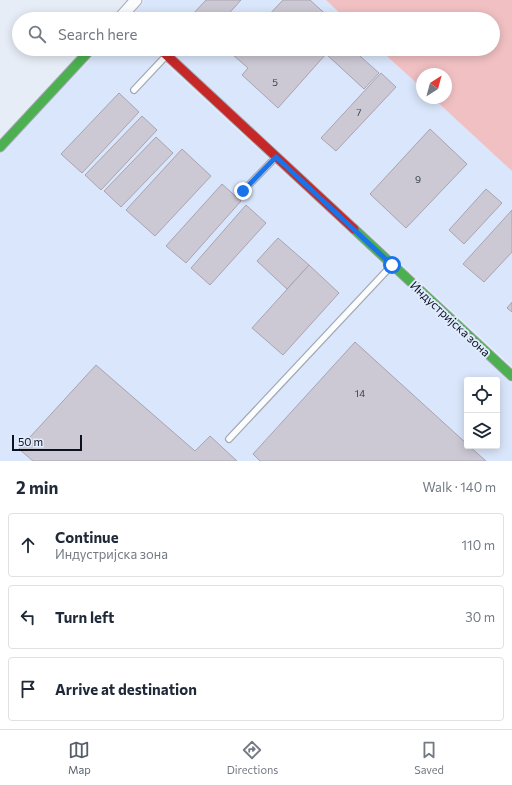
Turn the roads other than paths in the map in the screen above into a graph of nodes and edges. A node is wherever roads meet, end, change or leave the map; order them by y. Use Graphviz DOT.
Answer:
graph roads {
  1 [pos="136,0"];
  2 [pos="127,12"];
  3 [pos="84,56"];
  4 [pos="161,56"];
  5 [pos="168,56"];
  6 [pos="134,90"];
  7 [pos="0,147"];
  8 [pos="276,157"];
  9 [pos="243,191"];
  10 [pos="392,265"];
  11 [pos="512,376"];
  12 [pos="229,439"];
  1 -- 2 [label="street"];
  3 -- 7 [label="street"];
  4 -- 6 [label="lane"];
  5 -- 8 [label="street, Индустријска зона"];
  8 -- 9 [label="lane"];
  8 -- 10 [label="street, Индустријска зона"];
  10 -- 11 [label="street, Индустријска зона"];
  10 -- 12 [label="lane"];
}
